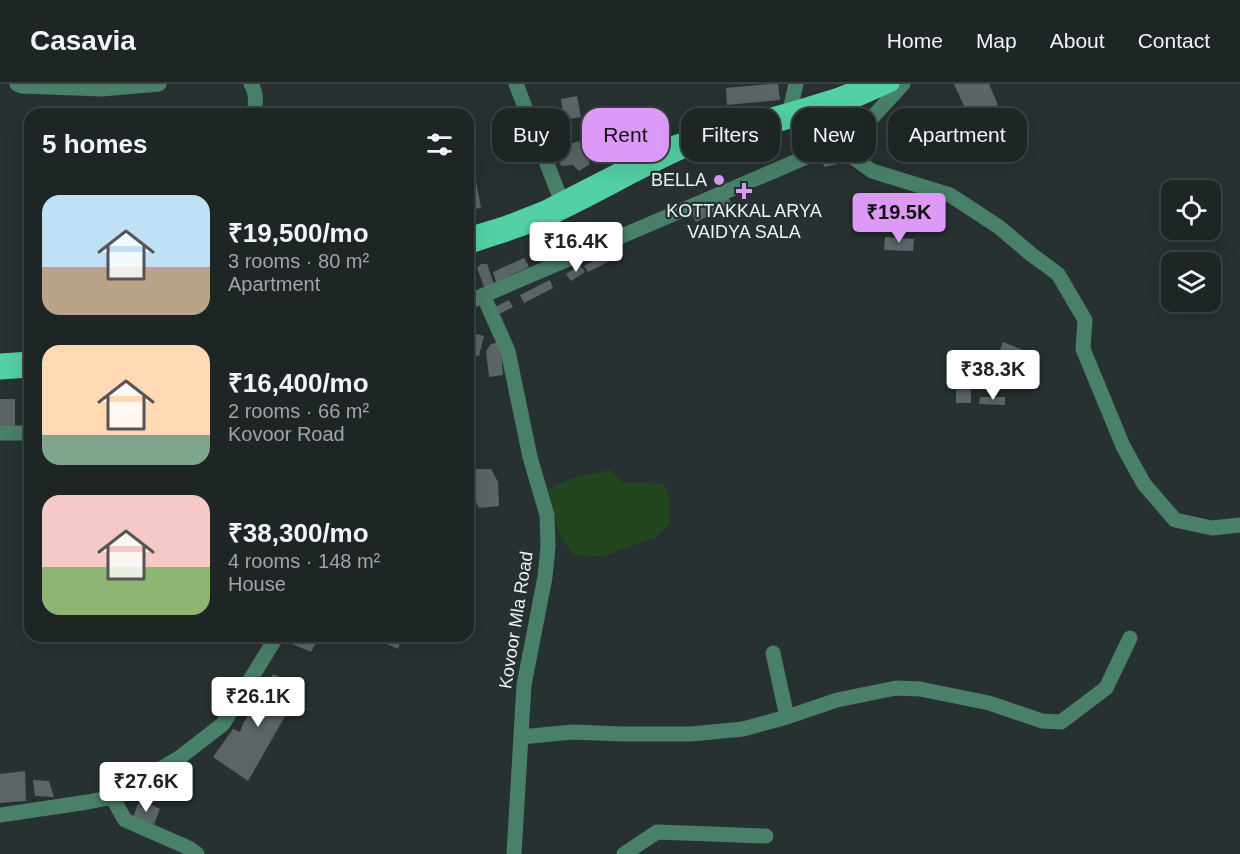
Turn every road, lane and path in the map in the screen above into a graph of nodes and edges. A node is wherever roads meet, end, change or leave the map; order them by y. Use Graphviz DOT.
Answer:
graph roads {
  1 [pos="17,84"];
  2 [pos="159,84"];
  3 [pos="251,84"];
  4 [pos="516,84"];
  5 [pos="796,84"];
  6 [pos="865,84"];
  7 [pos="892,84"];
  8 [pos="903,84"];
  9 [pos="255,108"];
  10 [pos="790,110"];
  11 [pos="876,113"];
  12 [pos="795,162"];
  13 [pos="860,162"];
  14 [pos="616,178"];
  15 [pos="565,204"];
  16 [pos="474,233"];
  17 [pos="474,245"];
  18 [pos="483,295"];
  19 [pos="474,299"];
  20 [pos="24,359"];
  21 [pos="0,361"];
  22 [pos="24,370"];
  23 [pos="0,372"];
  24 [pos="0,433"];
  25 [pos="24,433"];
  26 [pos="1238,526"];
  27 [pos="1130,638"];
  28 [pos="273,642"];
  29 [pos="773,653"];
  30 [pos="788,717"];
  31 [pos="521,737"];
  32 [pos="112,797"];
  33 [pos="0,815"];
  34 [pos="766,836"];
  35 [pos="197,854"];
  36 [pos="514,854"];
  37 [pos="624,854"];
  1 -- 2 [label="street"];
  3 -- 9 [label="street"];
  4 -- 15 [label="street"];
  5 -- 10 [label="street"];
  6 -- 10 [label="main road"];
  7 -- 14 [label="main road"];
  8 -- 11 [label="street"];
  10 -- 14 [label="main road"];
  12 -- 18 [label="street"];
  13 -- 26 [label="street"];
  14 -- 15 [label="main road"];
  15 -- 16 [label="main road"];
  15 -- 17 [label="main road"];
  18 -- 19 [label="street"];
  18 -- 31 [label="street, Kovoor Mla Road"];
  20 -- 21 [label="main road"];
  22 -- 23 [label="main road"];
  24 -- 25 [label="street"];
  27 -- 30 [label="street"];
  28 -- 32 [label="street"];
  29 -- 30 [label="street"];
  30 -- 31 [label="street"];
  31 -- 36 [label="street, Kovoor Mla Road"];
  32 -- 33 [label="street"];
  32 -- 35 [label="street"];
  34 -- 37 [label="street"];
}
